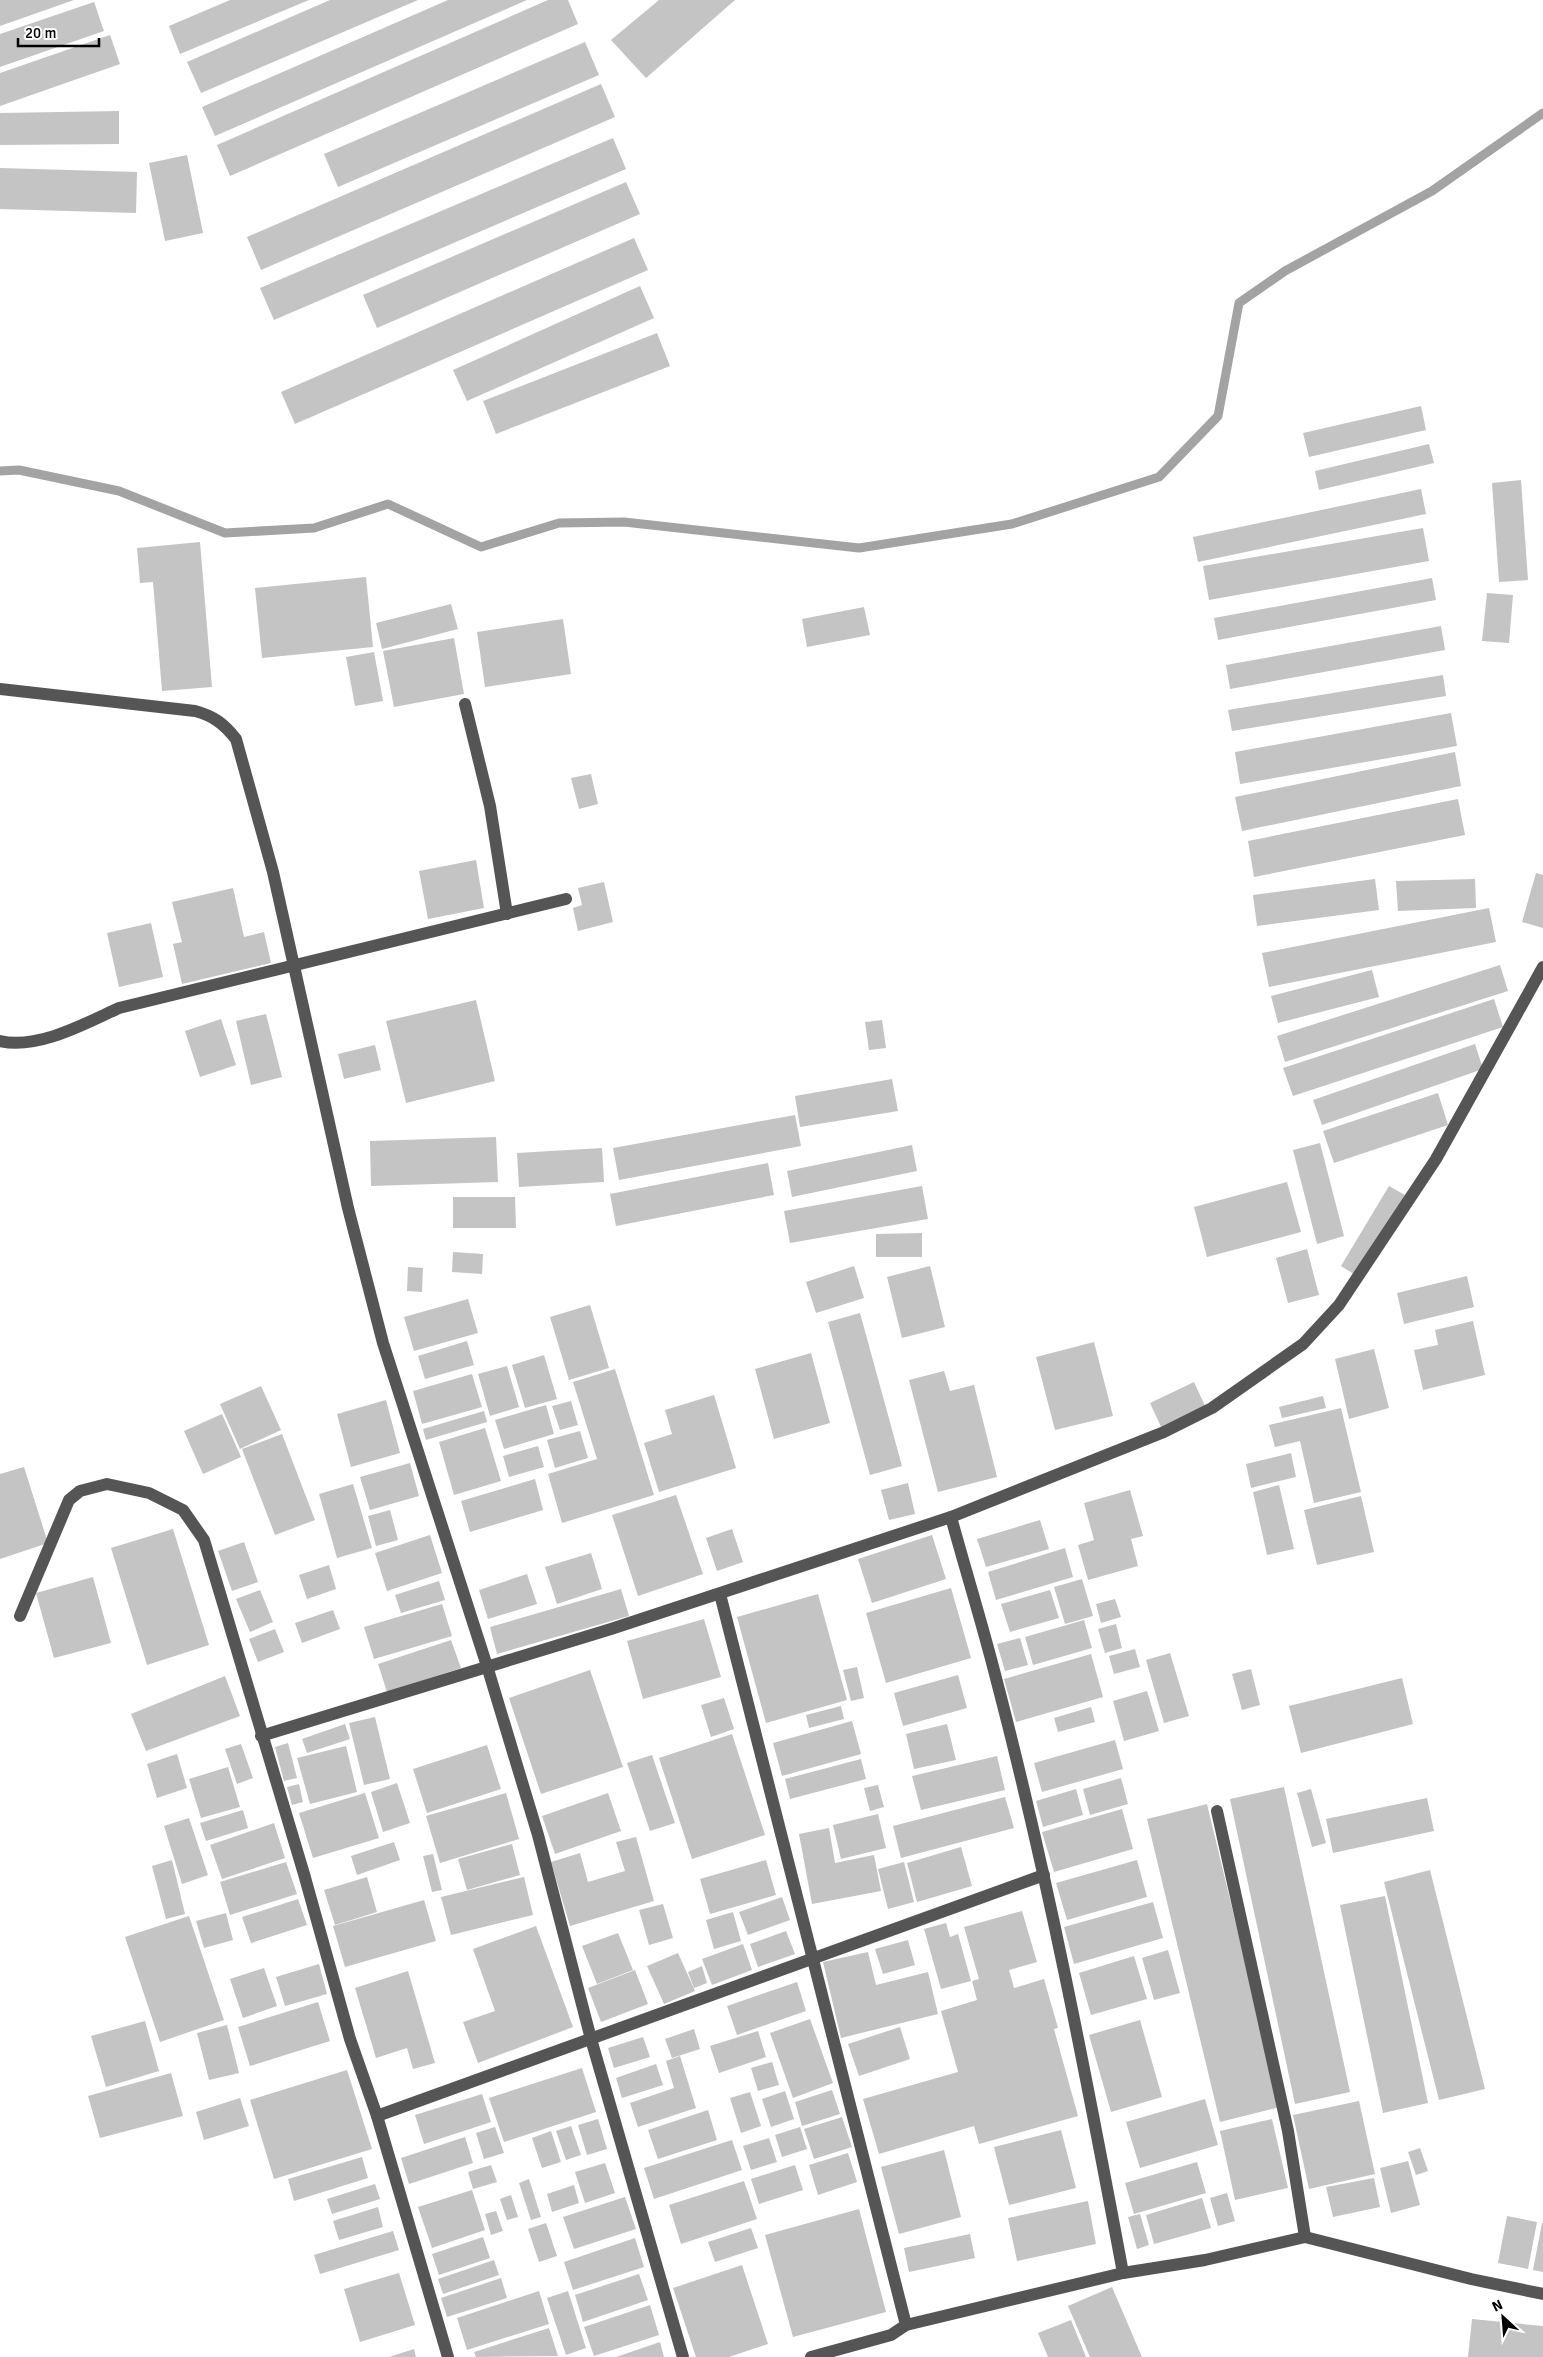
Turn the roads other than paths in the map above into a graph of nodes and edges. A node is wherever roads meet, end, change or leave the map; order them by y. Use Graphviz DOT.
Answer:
graph roads {
  1 [pos="0,689"];
  2 [pos="465,704"];
  3 [pos="566,899"];
  4 [pos="506,914"];
  5 [pos="292,965"];
  6 [pos="1543,967"];
  7 [pos="0,1041"];
  8 [pos="951,1517"];
  9 [pos="720,1594"];
  10 [pos="20,1616"];
  11 [pos="487,1666"];
  12 [pos="261,1736"];
  13 [pos="1217,1811"];
  14 [pos="1044,1875"];
  15 [pos="813,1959"];
  16 [pos="591,2039"];
  17 [pos="377,2116"];
  18 [pos="1305,2237"];
  19 [pos="1123,2273"];
  20 [pos="1543,2294"];
  21 [pos="906,2325"];
  22 [pos="448,2357"];
  23 [pos="683,2357"];
  24 [pos="811,2357"];
  1 -- 5 [label="street"];
  2 -- 4 [label="street"];
  3 -- 4 [label="street"];
  4 -- 5 [label="street"];
  5 -- 7 [label="street"];
  5 -- 11 [label="street"];
  6 -- 8 [label="street"];
  8 -- 9 [label="street"];
  8 -- 14 [label="street"];
  9 -- 11 [label="street"];
  9 -- 15 [label="street"];
  10 -- 12 [label="street"];
  11 -- 12 [label="street"];
  11 -- 16 [label="street"];
  12 -- 17 [label="street"];
  13 -- 18 [label="street"];
  14 -- 15 [label="street"];
  14 -- 19 [label="street"];
  15 -- 16 [label="street"];
  15 -- 21 [label="street"];
  16 -- 17 [label="street"];
  16 -- 23 [label="street"];
  17 -- 22 [label="street"];
  18 -- 19 [label="street"];
  18 -- 20 [label="street"];
  19 -- 21 [label="street"];
  21 -- 24 [label="street"];
}
